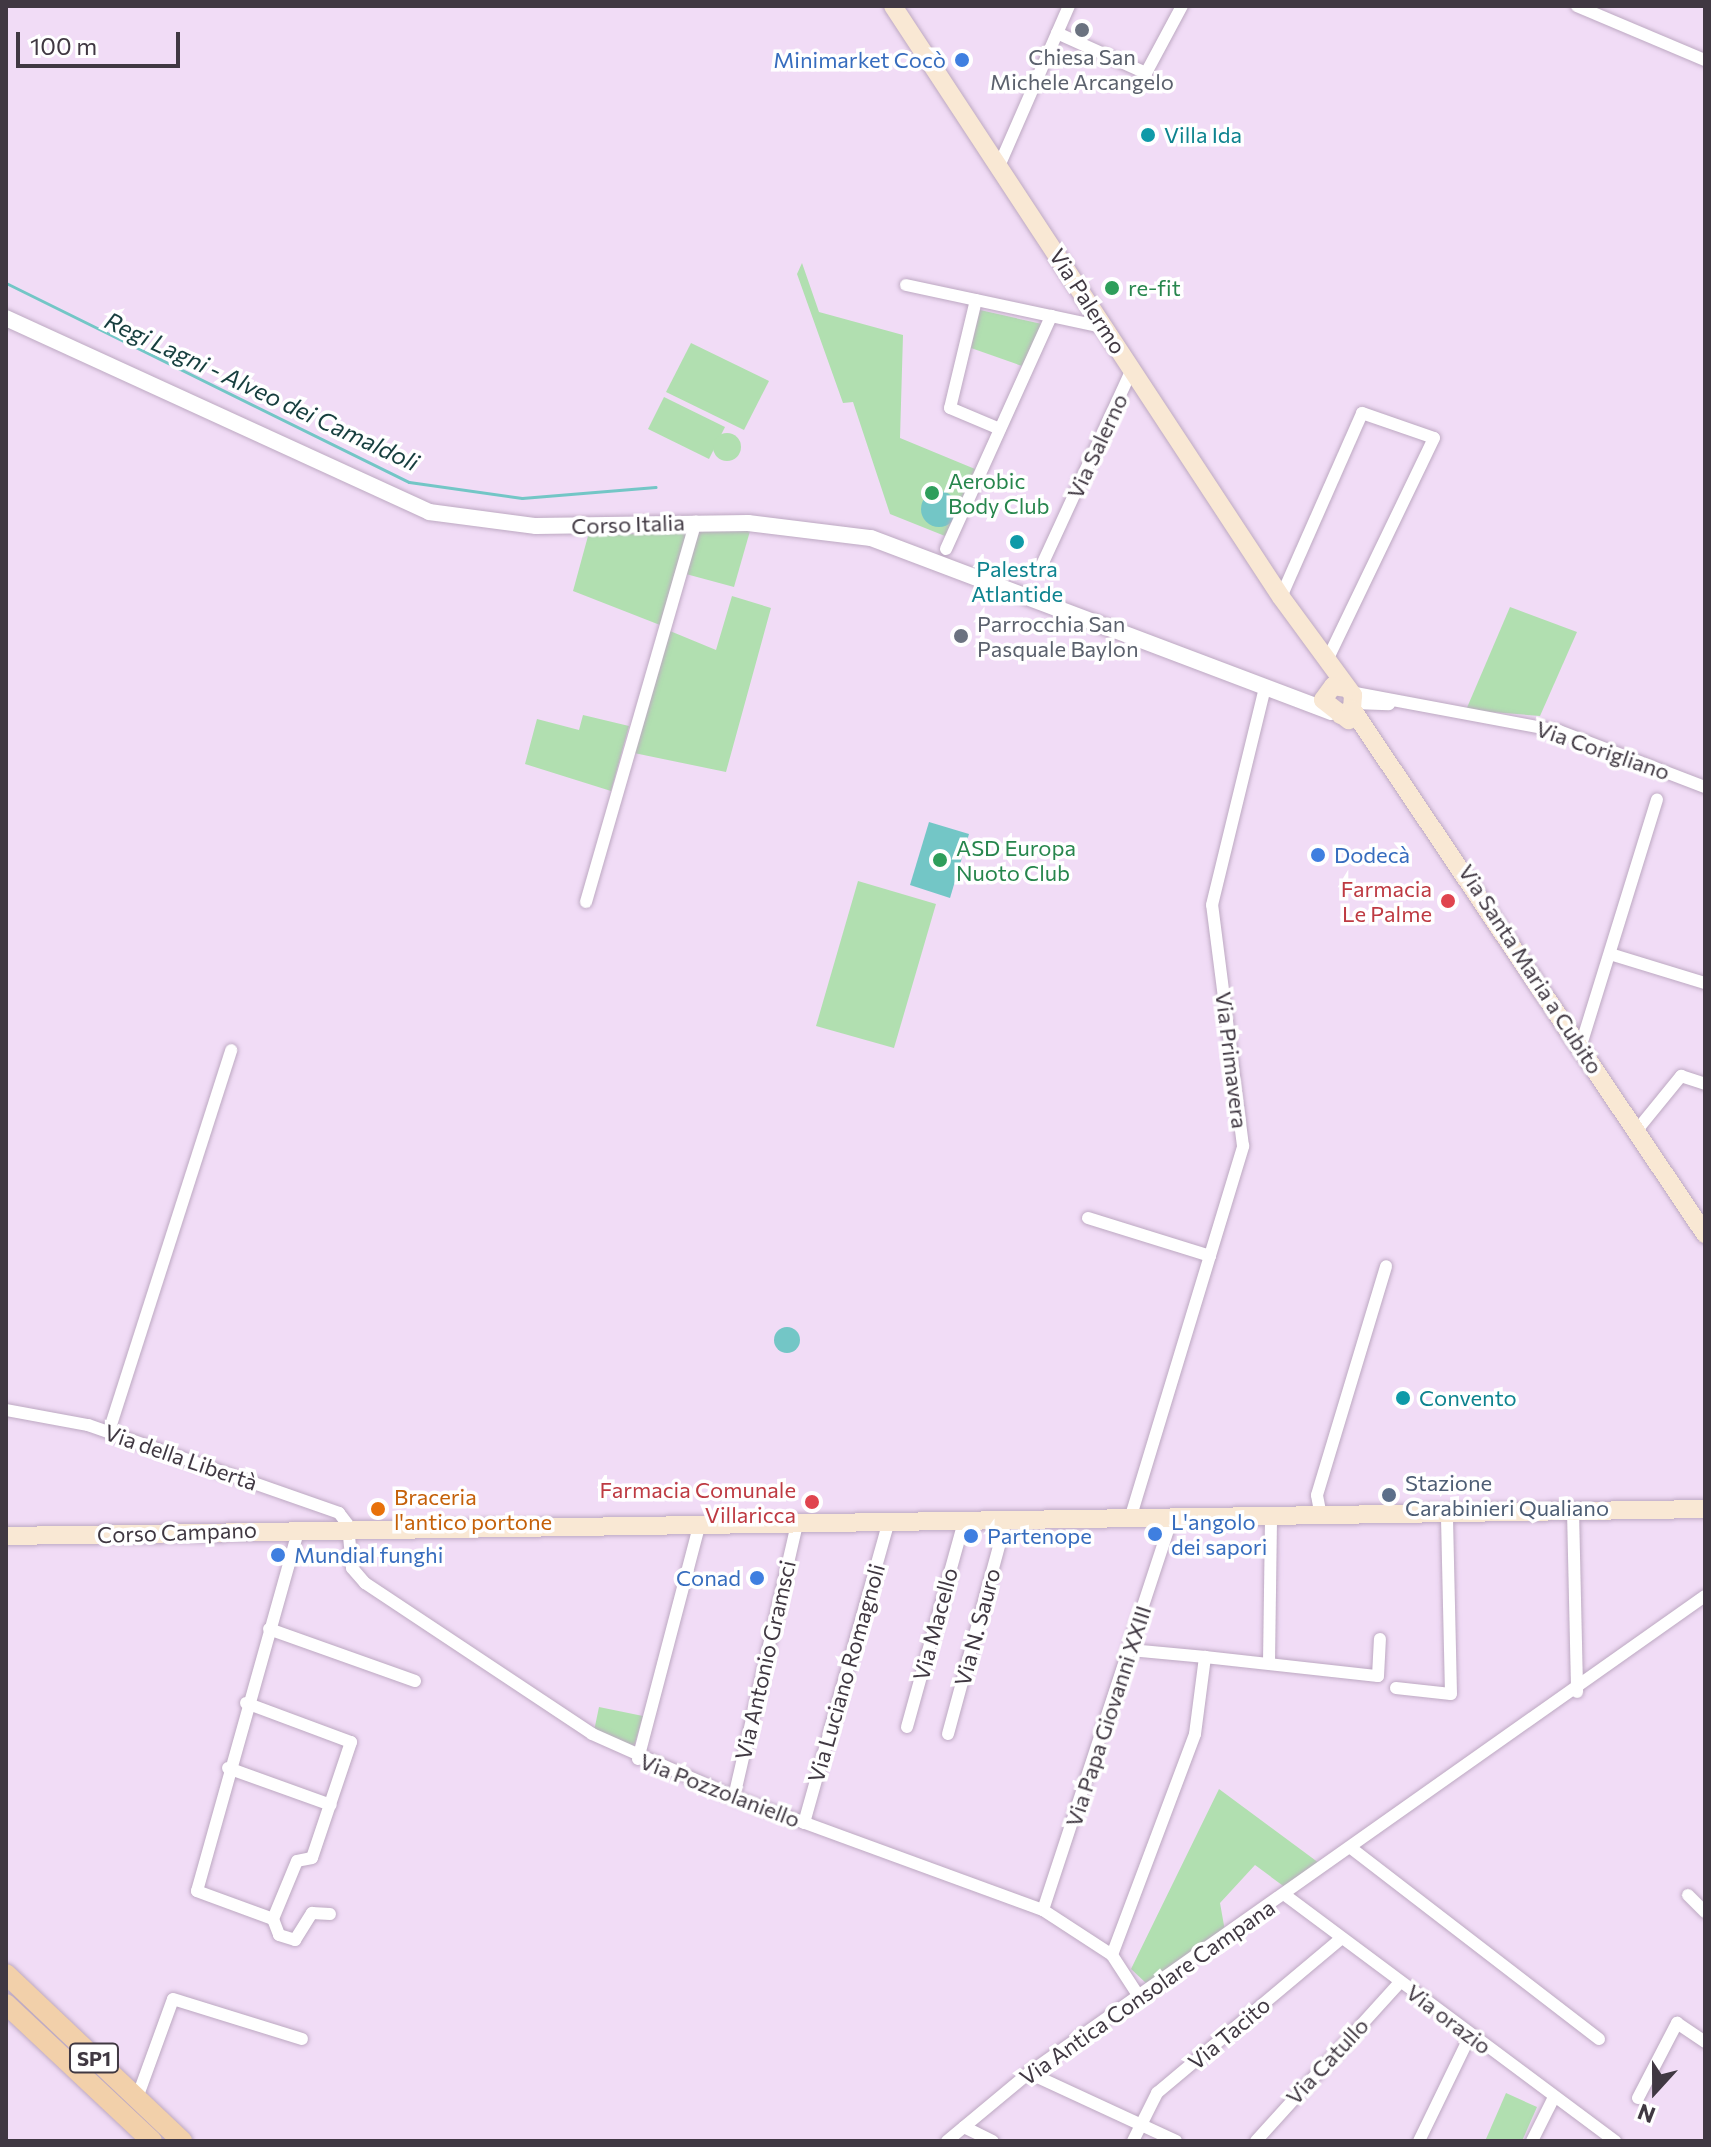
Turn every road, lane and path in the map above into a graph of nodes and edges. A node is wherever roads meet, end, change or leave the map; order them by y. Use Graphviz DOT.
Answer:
graph roads {
  1 [pos="1069,6"];
  2 [pos="1182,6"];
  3 [pos="1577,6"];
  4 [pos="898,8"];
  5 [pos="1057,33"];
  6 [pos="1705,60"];
  7 [pos="999,166"];
  8 [pos="906,285"];
  9 [pos="976,300"];
  10 [pos="1051,316"];
  11 [pos="6,318"];
  12 [pos="1106,328"];
  13 [pos="1132,369"];
  14 [pos="1000,429"];
  15 [pos="696,522"];
  16 [pos="946,549"];
  17 [pos="1041,567"];
  18 [pos="1281,597"];
  19 [pos="1327,660"];
  20 [pos="1265,687"];
  21 [pos="1341,700"];
  22 [pos="1404,703"];
  23 [pos="1376,706"];
  24 [pos="1370,726"];
  25 [pos="1385,749"];
  26 [pos="1705,787"];
  27 [pos="1657,799"];
  28 [pos="586,902"];
  29 [pos="1610,954"];
  30 [pos="1705,983"];
  31 [pos="1581,1045"];
  32 [pos="231,1050"];
  33 [pos="1705,1084"];
  34 [pos="1637,1130"];
  35 [pos="1088,1218"];
  36 [pos="1705,1234"];
  37 [pos="1210,1256"];
  38 [pos="1386,1266"];
  39 [pos="6,1410"];
  40 [pos="109,1431"];
  41 [pos="1705,1509"];
  42 [pos="1573,1511"];
  43 [pos="1447,1515"];
  44 [pos="1321,1516"];
  45 [pos="1271,1517"];
  46 [pos="1130,1519"];
  47 [pos="1006,1520"];
  48 [pos="1171,1521"];
  49 [pos="964,1522"];
  50 [pos="797,1524"];
  51 [pos="888,1524"];
  52 [pos="348,1525"];
  53 [pos="699,1526"];
  54 [pos="299,1528"];
  55 [pos="6,1536"];
  56 [pos="1705,1596"];
  57 [pos="269,1629"];
  58 [pos="1380,1639"];
  59 [pos="1131,1650"];
  60 [pos="1205,1657"];
  61 [pos="1269,1663"];
  62 [pos="415,1681"];
  63 [pos="1396,1688"];
  64 [pos="1577,1692"];
  65 [pos="246,1703"];
  66 [pos="907,1727"];
  67 [pos="948,1734"];
  68 [pos="638,1759"];
  69 [pos="228,1768"];
  70 [pos="734,1797"];
  71 [pos="331,1805"];
  72 [pos="804,1823"];
  73 [pos="1351,1848"];
  74 [pos="1285,1895"];
  75 [pos="1688,1895"];
  76 [pos="1043,1910"];
  77 [pos="1705,1912"];
  78 [pos="330,1914"];
  79 [pos="273,1919"];
  80 [pos="1342,1938"];
  81 [pos="1112,1955"];
  82 [pos="6,1974"];
  83 [pos="1400,1982"];
  84 [pos="1138,1995"];
  85 [pos="6,2004"];
  86 [pos="1470,2036"];
  87 [pos="302,2039"];
  88 [pos="1599,2039"];
  89 [pos="1705,2042"];
  90 [pos="1029,2073"];
  91 [pos="1554,2097"];
  92 [pos="137,2098"];
  93 [pos="1638,2098"];
  94 [pos="1140,2124"];
  95 [pos="964,2127"];
  96 [pos="152,2141"];
  97 [pos="182,2141"];
  98 [pos="947,2141"];
  99 [pos="993,2141"];
  100 [pos="1133,2141"];
  101 [pos="1176,2141"];
  102 [pos="1256,2141"];
  103 [pos="1419,2141"];
  104 [pos="1532,2141"];
  105 [pos="1615,2141"];
  1 -- 5 [label="street"];
  2 -- 5 [label="street"];
  3 -- 6 [label="street"];
  4 -- 7 [label="main road, Via Palermo"];
  5 -- 7 [label="street"];
  7 -- 12 [label="main road, Via Palermo"];
  8 -- 9 [label="street"];
  9 -- 10 [label="street"];
  9 -- 14 [label="street"];
  10 -- 12 [label="street"];
  10 -- 14 [label="street"];
  11 -- 15 [label="street, Corso Italia"];
  12 -- 13 [label="main road, Via Palermo"];
  13 -- 17 [label="street, Via Salerno"];
  13 -- 18 [label="main road, Via Palermo"];
  14 -- 16 [label="street"];
  15 -- 20 [label="street, Corso Italia"];
  15 -- 28 [label="street"];
  18 -- 19 [label="main road, Via Palermo"];
  18 -- 19 [label="street"];
  19 -- 21 [label="main road, Via Palermo"];
  20 -- 21 [label="street, Corso Italia"];
  20 -- 37 [label="street, Via Primavera"];
  21 -- 22 [label="street, Via Corigliano"];
  21 -- 23 [label="street"];
  21 -- 24 [label="main road, Via Santa Maria a Cubito"];
  21 -- 25 [label="main road"];
  22 -- 23 [label="street"];
  22 -- 26 [label="street, Via Corigliano"];
  23 -- 24 [label="street"];
  24 -- 25 [label="main road, Via Santa Maria a Cubito"];
  25 -- 31 [label="main road, Via Santa Maria a Cubito"];
  27 -- 29 [label="street"];
  29 -- 30 [label="street"];
  29 -- 31 [label="street"];
  31 -- 34 [label="main road, Via Santa Maria a Cubito"];
  32 -- 40 [label="street"];
  33 -- 34 [label="street"];
  34 -- 36 [label="main road, Via Santa Maria a Cubito"];
  35 -- 37 [label="street"];
  37 -- 46 [label="street, Via Primavera"];
  38 -- 44 [label="street"];
  39 -- 40 [label="street, Via della Libertà"];
  40 -- 52 [label="street, Via della Libertà"];
  41 -- 42 [label="main road, Corso Campano"];
  42 -- 43 [label="main road, Corso Campano"];
  42 -- 64 [label="street"];
  43 -- 44 [label="main road, Corso Campano"];
  43 -- 63 [label="street"];
  44 -- 45 [label="main road, Corso Campano"];
  45 -- 48 [label="main road, Corso Campano"];
  45 -- 61 [label="street"];
  46 -- 47 [label="main road, Corso Campano"];
  46 -- 48 [label="main road, Corso Campano"];
  47 -- 49 [label="main road, Corso Campano"];
  47 -- 67 [label="street, Via N. Sauro"];
  48 -- 59 [label="street, Via Papa Giovanni XXIII"];
  49 -- 51 [label="main road, Corso Campano"];
  49 -- 66 [label="street, Via Macello"];
  50 -- 51 [label="main road, Corso Campano"];
  50 -- 53 [label="main road, Corso Campano"];
  50 -- 70 [label="street, Via Antonio Gramsci"];
  51 -- 72 [label="street, Via Luciano Romagnoli"];
  52 -- 53 [label="main road, Corso Campano"];
  52 -- 54 [label="main road, Corso Campano"];
  52 -- 68 [label="street, Via Pozzolaniello"];
  53 -- 68 [label="street"];
  54 -- 55 [label="main road, Corso Campano"];
  54 -- 57 [label="street"];
  56 -- 64 [label="street, Via Antica Consolare Campana"];
  57 -- 62 [label="street"];
  57 -- 65 [label="street"];
  58 -- 61 [label="street"];
  59 -- 60 [label="street"];
  59 -- 76 [label="street, Via Papa Giovanni XXIII"];
  60 -- 61 [label="street"];
  60 -- 81 [label="street"];
  64 -- 73 [label="street, Via Antica Consolare Campana"];
  65 -- 69 [label="street"];
  65 -- 71 [label="street"];
  68 -- 70 [label="street, Via Pozzolaniello"];
  69 -- 71 [label="street"];
  69 -- 79 [label="street"];
  70 -- 72 [label="street, Via Pozzolaniello"];
  71 -- 79 [label="street"];
  72 -- 76 [label="street, Via Pozzolaniello"];
  73 -- 74 [label="street, Via Antica Consolare Campana"];
  73 -- 88 [label="street"];
  74 -- 80 [label="street, Via orazio"];
  74 -- 84 [label="street, Via Antica Consolare Campana"];
  75 -- 77 [label="street"];
  76 -- 81 [label="street, Via Pozzolaniello"];
  78 -- 79 [label="street"];
  80 -- 83 [label="street, Via orazio"];
  80 -- 94 [label="street, Via Tacito"];
  81 -- 84 [label="street, Via Pozzolaniello"];
  82 -- 92 [label="main road, SP1"];
  83 -- 86 [label="street, Via orazio"];
  83 -- 102 [label="street, Via Catullo"];
  84 -- 90 [label="street, Via Antica Consolare Campana"];
  85 -- 96 [label="main road, SP1"];
  86 -- 91 [label="street, Via orazio"];
  86 -- 103 [label="street"];
  87 -- 92 [label="street"];
  89 -- 93 [label="street"];
  90 -- 94 [label="street"];
  90 -- 95 [label="street, Via Antica Consolare Campana"];
  91 -- 104 [label="street"];
  91 -- 105 [label="street, Via orazio"];
  92 -- 97 [label="main road, SP1"];
  94 -- 100 [label="street, Via Tacito"];
  94 -- 101 [label="street"];
  95 -- 98 [label="street, Via Antica Consolare Campana"];
  95 -- 99 [label="street"];
}
